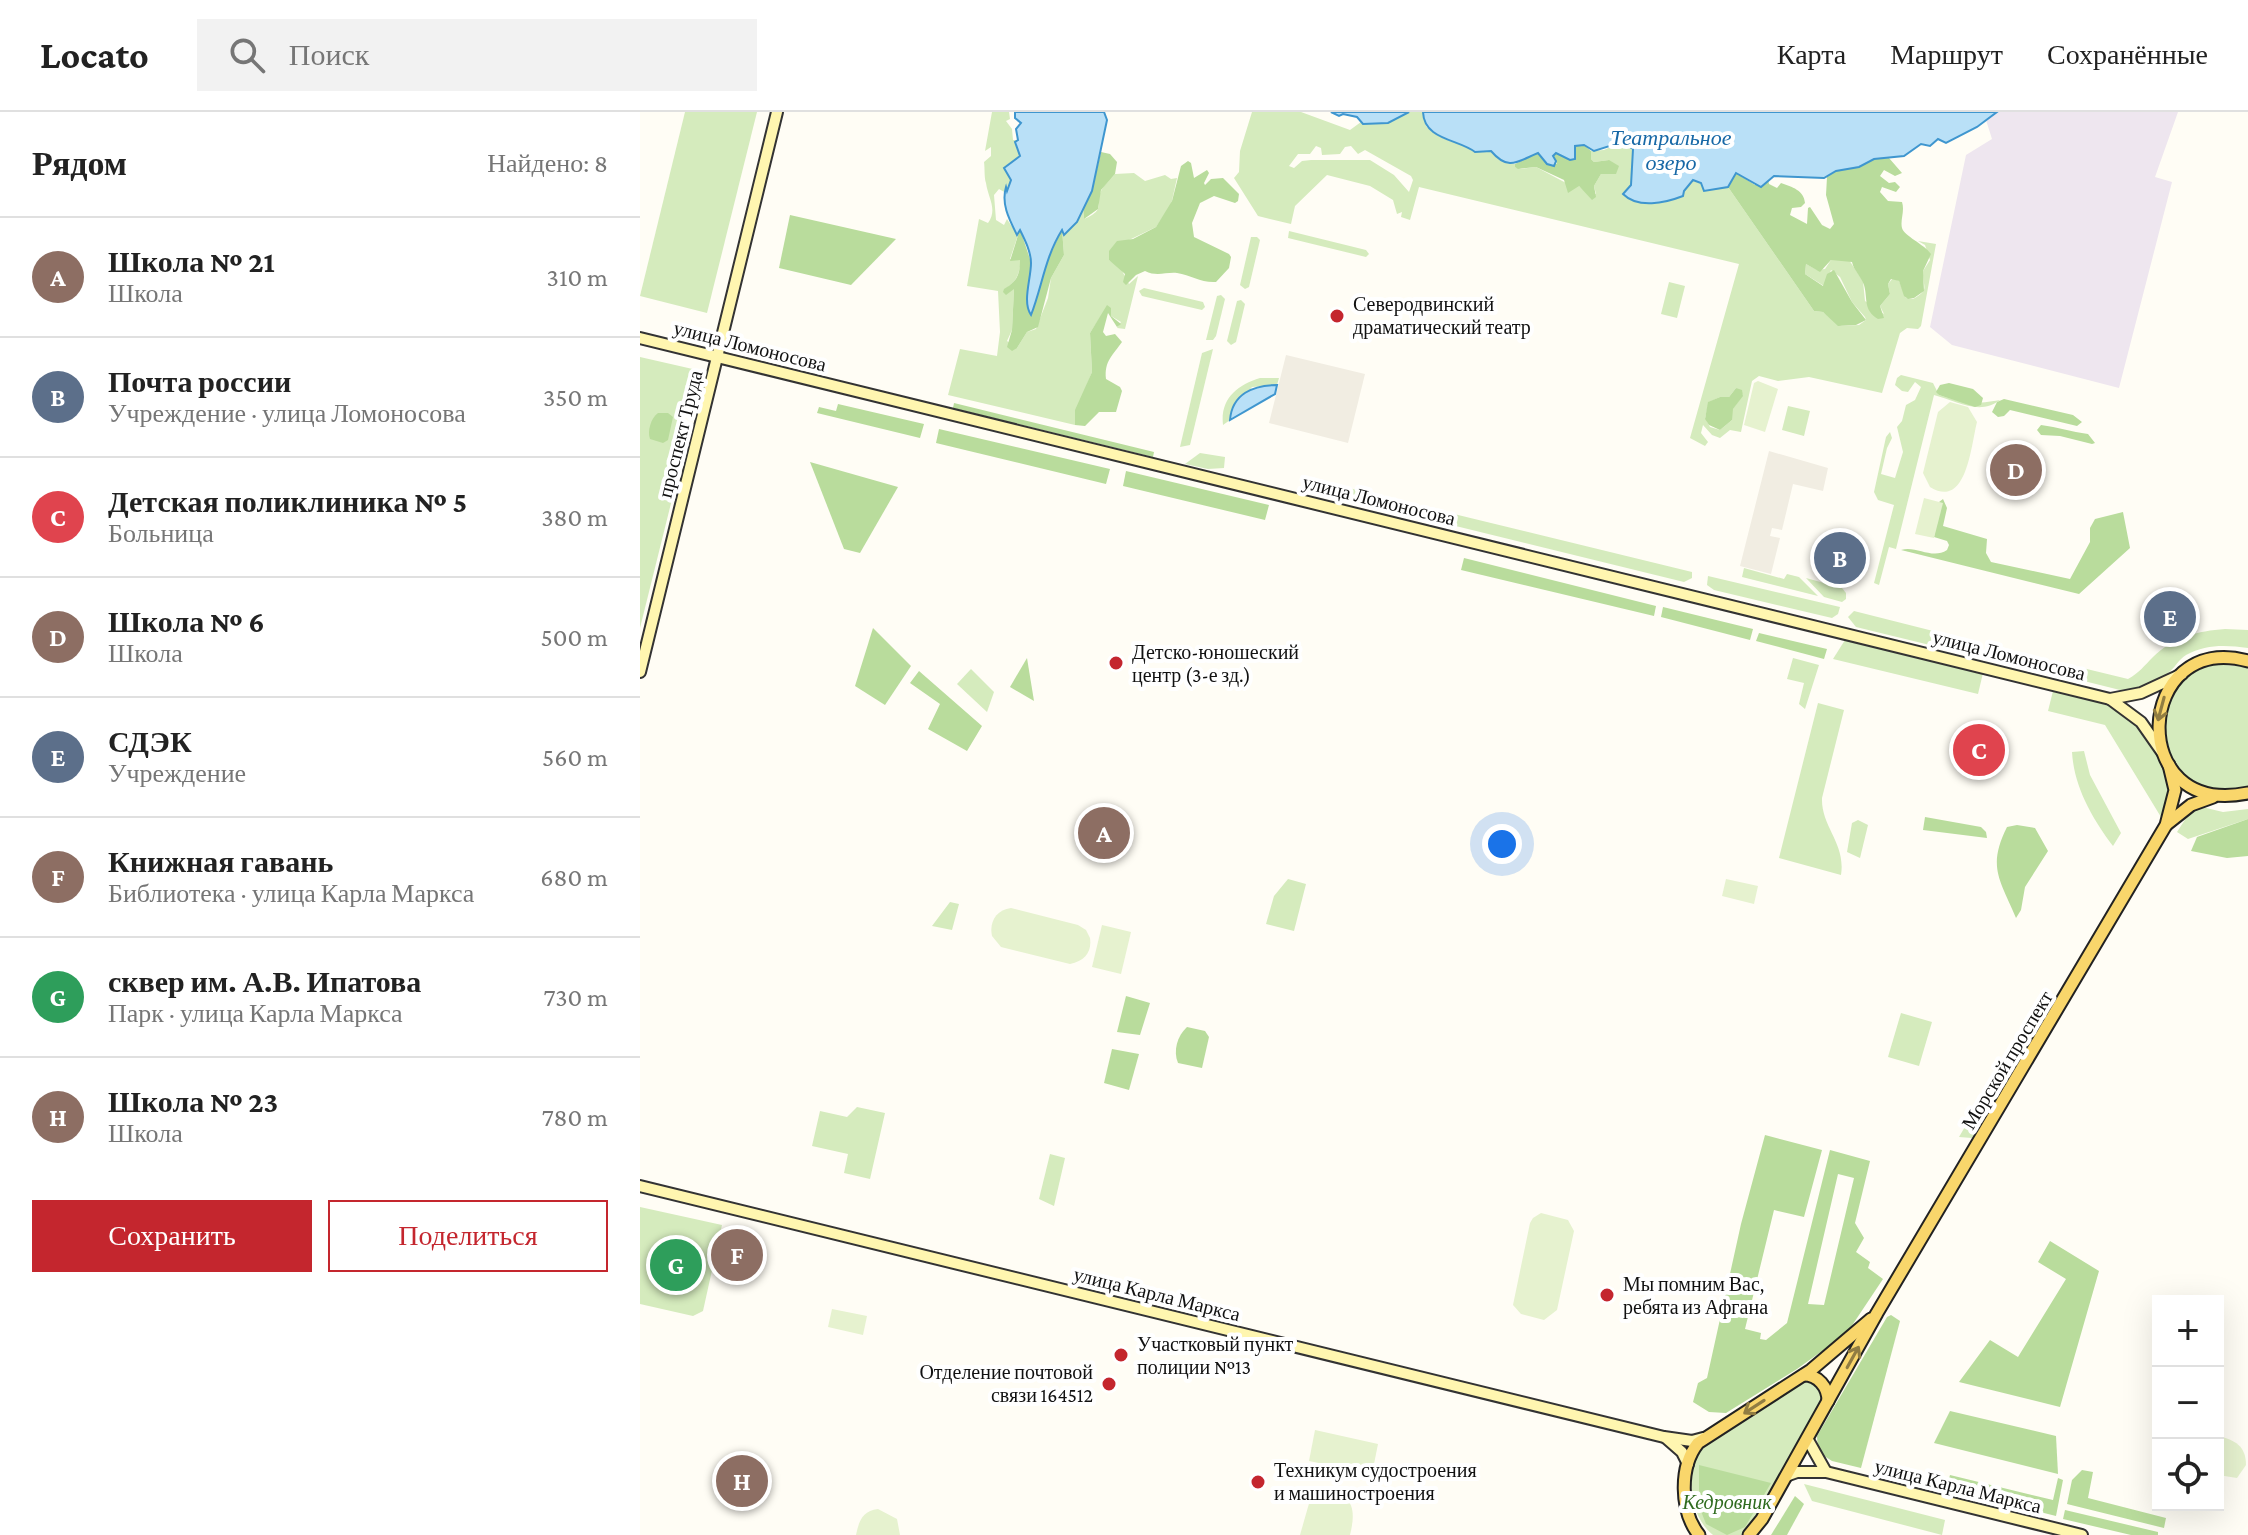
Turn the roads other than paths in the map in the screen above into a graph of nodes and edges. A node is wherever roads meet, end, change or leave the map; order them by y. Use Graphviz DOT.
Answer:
graph roads {
  1 [pos="777,112"];
  2 [pos="640,338"];
  3 [pos="718,357"];
  4 [pos="2248,659"];
  5 [pos="640,672"];
  6 [pos="2183,673"];
  7 [pos="2110,699"];
  8 [pos="2162,752"];
  9 [pos="2169,765"];
  10 [pos="2248,793"];
  11 [pos="2217,796"];
  12 [pos="2166,825"];
  13 [pos="640,1186"];
  14 [pos="1877,1313"];
  15 [pos="1804,1375"];
  16 [pos="1828,1402"];
  17 [pos="1664,1437"];
  18 [pos="1703,1438"];
  19 [pos="1808,1440"];
  20 [pos="1688,1464"];
  21 [pos="1826,1472"];
  22 [pos="1786,1476"];
  23 [pos="1697,1534"];
  24 [pos="1749,1535"];
  25 [pos="2082,1535"];
  1 -- 3 [label="main road, проспект Труда"];
  2 -- 3 [label="main road, улица Ломоносова"];
  3 -- 5 [label="main road, проспект Труда"];
  3 -- 7 [label="main road, улица Ломоносова"];
  4 -- 6 [label="main road"];
  6 -- 7 [label="main road"];
  6 -- 8 [label="main road, one-way"];
  7 -- 8 [label="main road"];
  8 -- 9 [label="main road"];
  9 -- 11 [label="main road"];
  9 -- 12 [label="main road"];
  10 -- 11 [label="main road"];
  11 -- 12 [label="main road"];
  12 -- 14 [label="main road, Морской проспект"];
  13 -- 17 [label="main road, улица Карла Маркса"];
  14 -- 15 [label="main road"];
  16 -- 14 [label="main road, Морской проспект, one-way"];
  15 -- 16 [label="main road"];
  15 -- 18 [label="main road, one-way"];
  16 -- 19 [label="main road, Морской проспект"];
  17 -- 18 [label="main road, улица Карла Маркса"];
  17 -- 20 [label="main road"];
  18 -- 20 [label="main road"];
  19 -- 21 [label="main road"];
  19 -- 22 [label="main road, Морской проспект"];
  20 -- 23 [label="main road"];
  21 -- 22 [label="main road, улица Карла Маркса"];
  21 -- 25 [label="main road, улица Карла Маркса"];
  22 -- 24 [label="main road, Морской проспект"];
}
